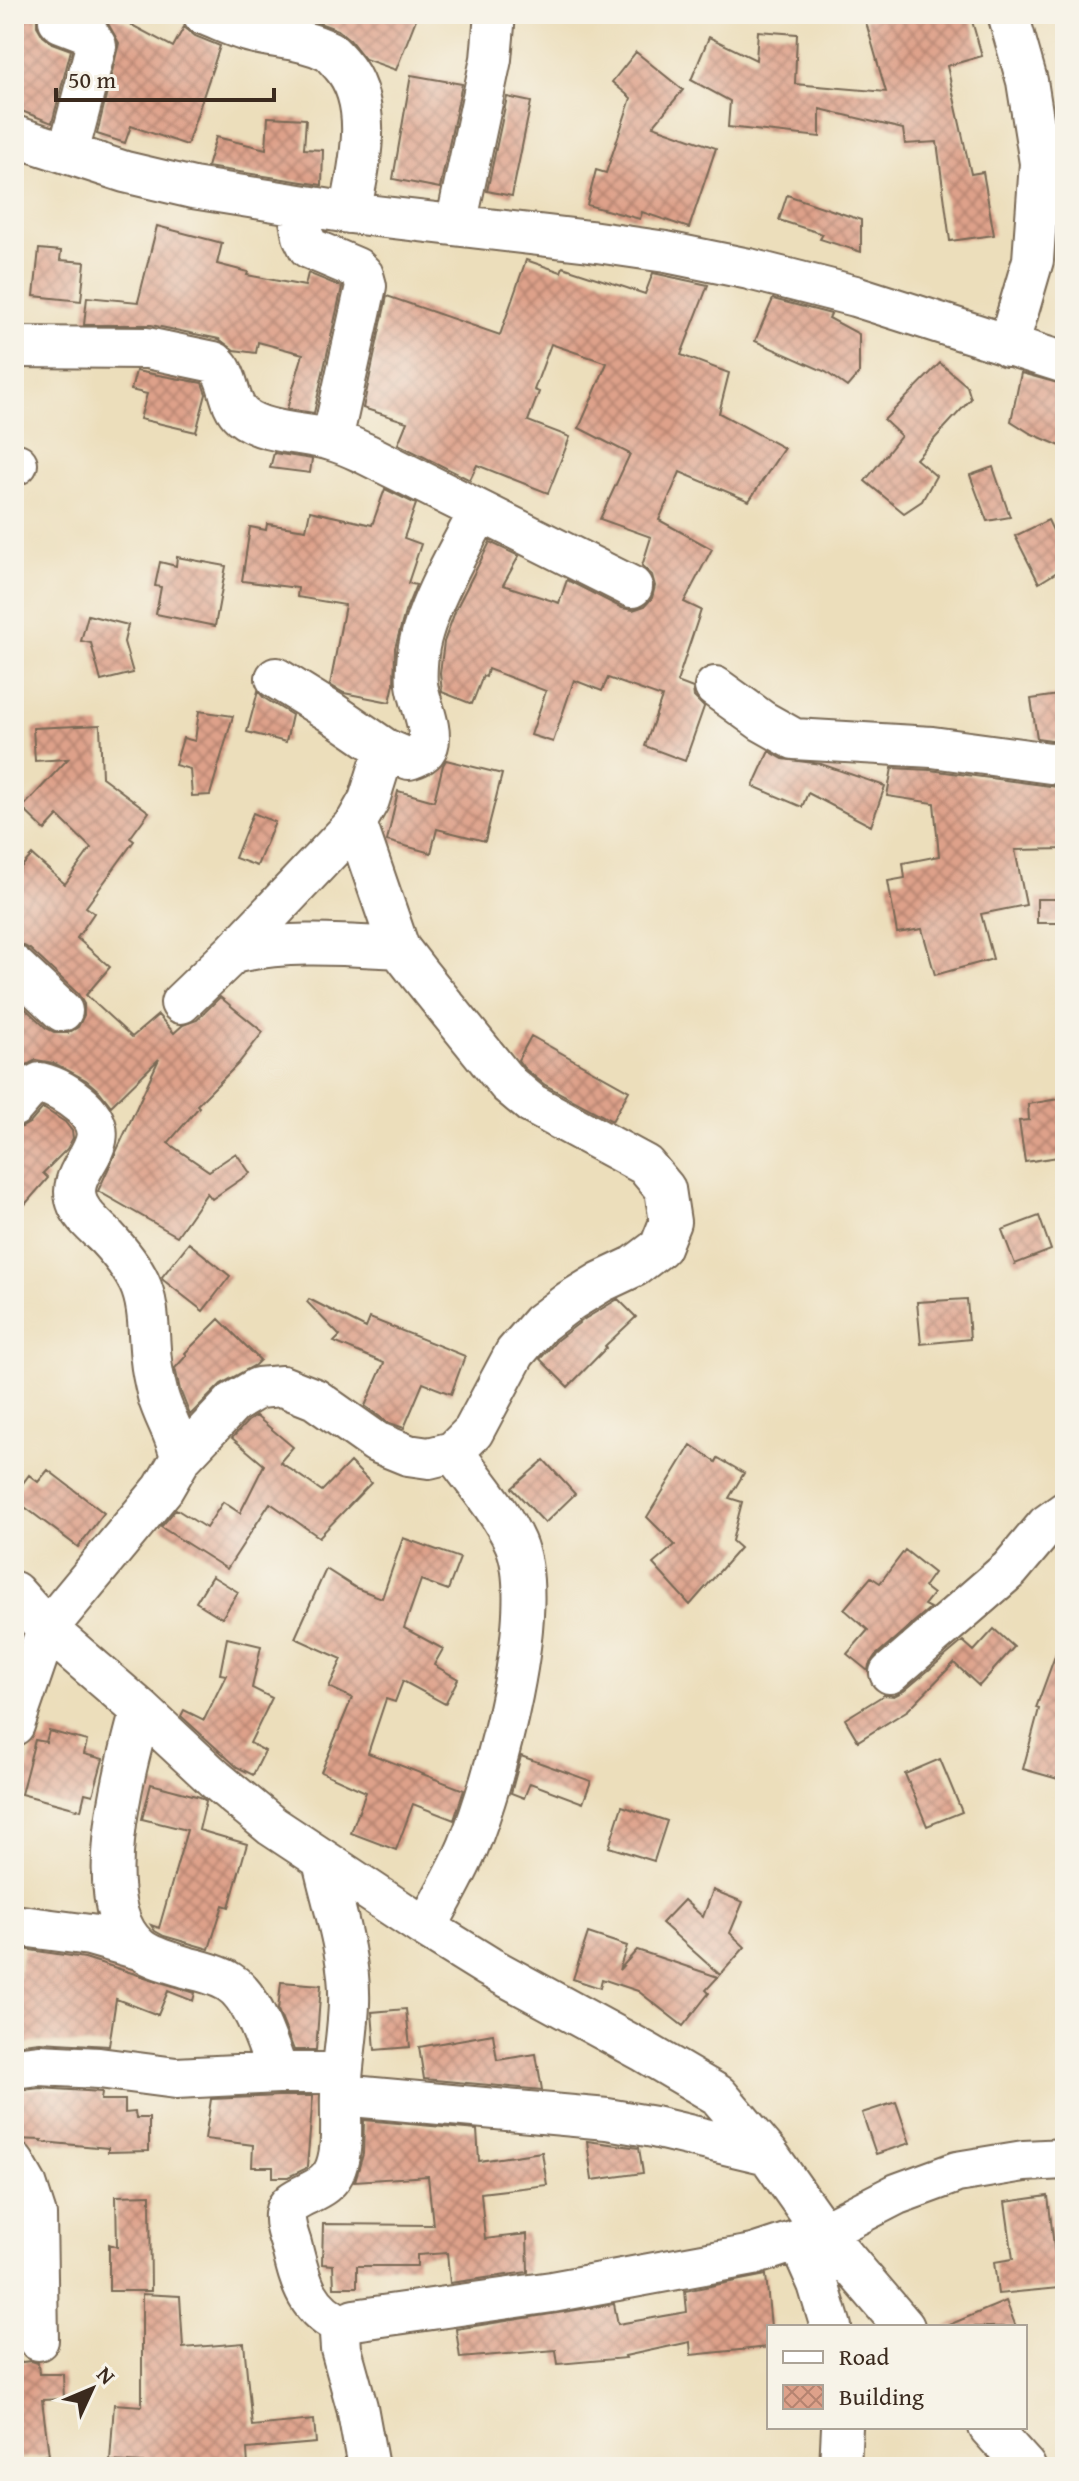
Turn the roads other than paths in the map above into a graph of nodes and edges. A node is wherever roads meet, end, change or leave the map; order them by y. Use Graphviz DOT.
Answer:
graph roads {
  1 [pos="60,14"];
  2 [pos="203,14"];
  3 [pos="495,14"];
  4 [pos="1008,14"];
  5 [pos="14,136"];
  6 [pos="68,153"];
  7 [pos="297,205"];
  8 [pos="350,213"];
  9 [pos="456,225"];
  10 [pos="1008,346"];
  11 [pos="14,347"];
  12 [pos="1065,363"];
  13 [pos="332,440"];
  14 [pos="480,511"];
  15 [pos="632,587"];
  16 [pos="276,678"];
  17 [pos="715,687"];
  18 [pos="385,749"];
  19 [pos="1065,765"];
  20 [pos="356,823"];
  21 [pos="399,948"];
  22 [pos="233,953"];
  23 [pos="14,966"];
  24 [pos="181,1003"];
  25 [pos="62,1011"];
  26 [pos="14,1106"];
  27 [pos="453,1452"];
  28 [pos="181,1458"];
  29 [pos="1065,1512"];
  30 [pos="14,1592"];
  31 [pos="47,1629"];
  32 [pos="890,1673"];
  33 [pos="141,1710"];
  34 [pos="14,1725"];
  35 [pos="323,1861"];
  36 [pos="14,1925"];
  37 [pos="426,1928"];
  38 [pos="139,1949"];
  39 [pos="14,2068"];
  40 [pos="278,2073"];
  41 [pos="342,2084"];
  42 [pos="768,2154"];
  43 [pos="1065,2159"];
  44 [pos="14,2163"];
  45 [pos="811,2236"];
  46 [pos="830,2325"];
  47 [pos="902,2325"];
  48 [pos="344,2326"];
  49 [pos="38,2340"];
  50 [pos="842,2429"];
  51 [pos="991,2429"];
  52 [pos="368,2467"];
  53 [pos="840,2467"];
  54 [pos="1025,2467"];
  1 -- 6 [label="street"];
  2 -- 8 [label="street"];
  3 -- 9 [label="street"];
  4 -- 10 [label="street"];
  5 -- 6 [label="street"];
  6 -- 7 [label="street"];
  7 -- 8 [label="street"];
  7 -- 13 [label="street"];
  8 -- 9 [label="street"];
  9 -- 10 [label="street"];
  10 -- 12 [label="street"];
  11 -- 13 [label="street"];
  13 -- 14 [label="street"];
  14 -- 15 [label="street"];
  14 -- 18 [label="street"];
  16 -- 18 [label="street"];
  17 -- 19 [label="street"];
  18 -- 20 [label="street"];
  20 -- 21 [label="street"];
  20 -- 22 [label="street"];
  21 -- 22 [label="street"];
  21 -- 27 [label="street"];
  22 -- 24 [label="street"];
  23 -- 25 [label="street"];
  26 -- 28 [label="street"];
  27 -- 28 [label="street"];
  27 -- 37 [label="street"];
  28 -- 31 [label="street"];
  29 -- 32 [label="street"];
  30 -- 31 [label="street"];
  31 -- 33 [label="street"];
  31 -- 34 [label="street"];
  33 -- 35 [label="street"];
  33 -- 38 [label="street"];
  35 -- 37 [label="street"];
  35 -- 41 [label="street"];
  36 -- 38 [label="street"];
  37 -- 42 [label="street"];
  38 -- 40 [label="street"];
  39 -- 40 [label="street"];
  40 -- 41 [label="street"];
  41 -- 42 [label="street"];
  41 -- 48 [label="street"];
  42 -- 45 [label="street"];
  43 -- 45 [label="street"];
  44 -- 49 [label="street"];
  45 -- 46 [label="street"];
  45 -- 47 [label="street"];
  45 -- 48 [label="street"];
  48 -- 52 [label="street"];
  50 -- 53 [label="street"];
  51 -- 54 [label="street"];
}
